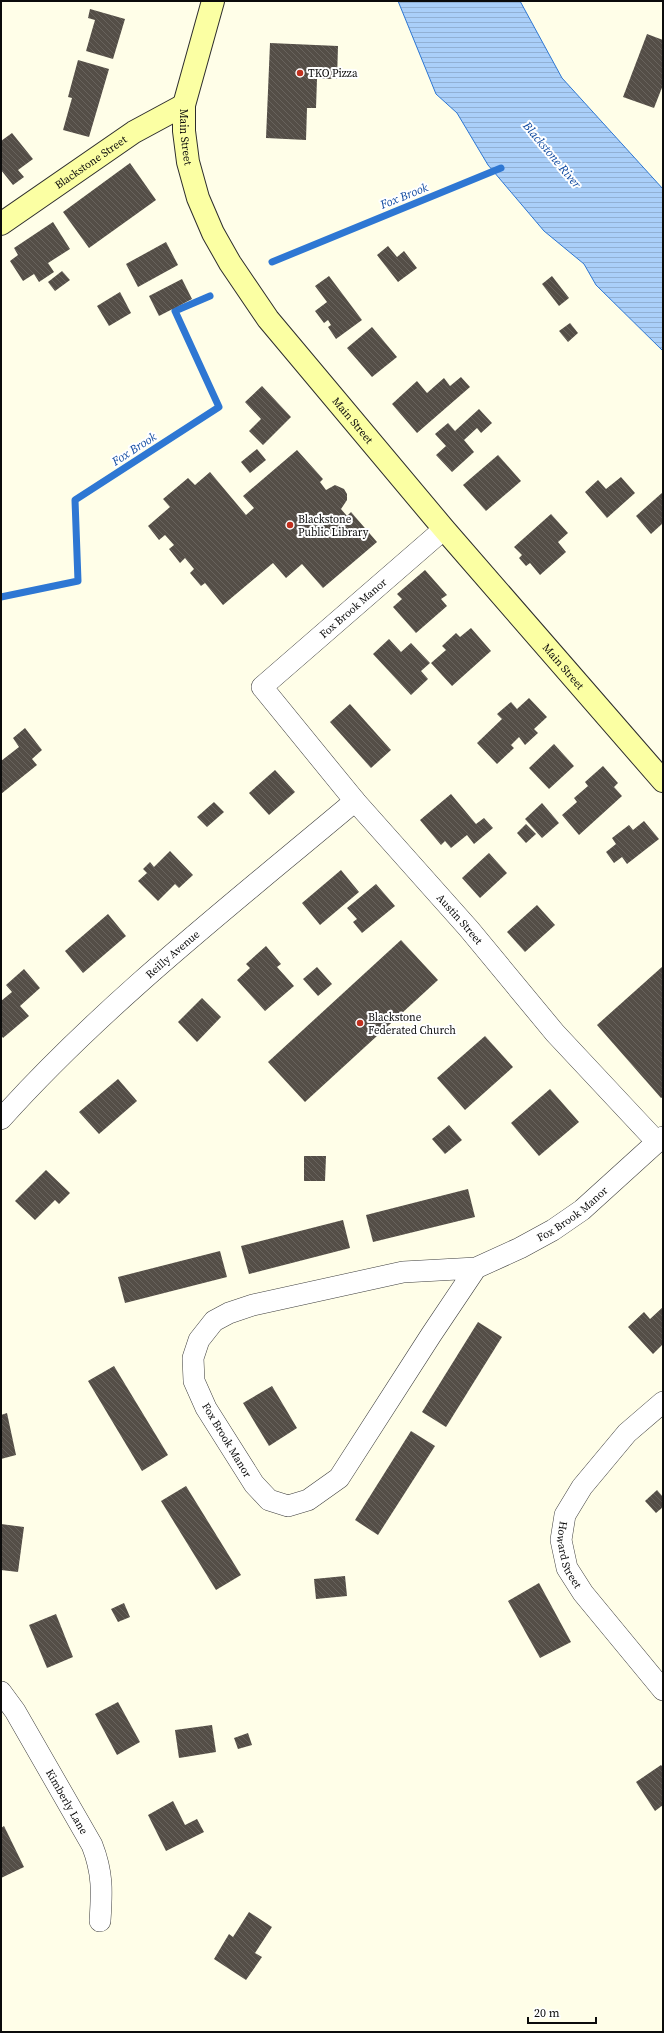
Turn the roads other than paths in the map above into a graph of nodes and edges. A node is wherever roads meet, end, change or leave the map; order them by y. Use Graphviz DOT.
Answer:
graph roads {
  1 [pos="213,1"];
  2 [pos="184,105"];
  3 [pos="1,224"];
  4 [pos="444,529"];
  5 [pos="262,687"];
  6 [pos="663,781"];
  7 [pos="355,801"];
  8 [pos="1,1119"];
  9 [pos="660,1140"];
  10 [pos="476,1268"];
  11 [pos="663,1402"];
  12 [pos="663,1690"];
  13 [pos="1,1692"];
  14 [pos="100,1921"];
  1 -- 2 [label="main road, Main Street"];
  2 -- 3 [label="main road, Blackstone Street"];
  2 -- 4 [label="main road, Main Street"];
  4 -- 5 [label="street, Fox Brook Manor"];
  4 -- 6 [label="main road, Main Street"];
  5 -- 7 [label="street, Austin Street"];
  7 -- 8 [label="street, Reilly Avenue"];
  7 -- 9 [label="street, Austin Street"];
  9 -- 10 [label="street, Fox Brook Manor"];
  10 -- 10 [label="street, Fox Brook Manor"];
  11 -- 12 [label="street, Howard Street"];
  13 -- 14 [label="street, Kimberly Lane"];
}
